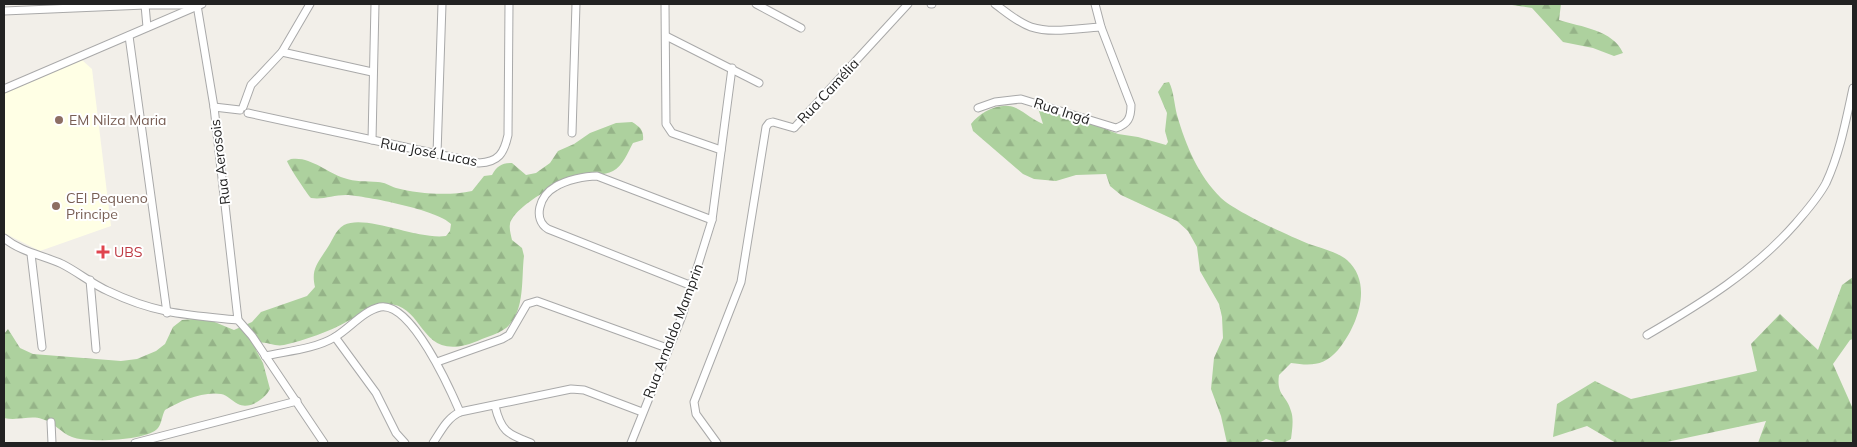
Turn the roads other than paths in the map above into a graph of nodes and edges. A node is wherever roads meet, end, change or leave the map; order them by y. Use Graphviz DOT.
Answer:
graph roads {
  1 [pos="310,4"];
  2 [pos="375,4"];
  3 [pos="442,4"];
  4 [pos="509,4"];
  5 [pos="576,4"];
  6 [pos="665,4"];
  7 [pos="756,4"];
  8 [pos="908,4"];
  9 [pos="994,4"];
  10 [pos="1095,4"];
  11 [pos="145,5"];
  12 [pos="199,5"];
  13 [pos="4,11"];
  14 [pos="1101,26"];
  15 [pos="147,27"];
  16 [pos="801,28"];
  17 [pos="129,36"];
  18 [pos="666,36"];
  19 [pos="282,52"];
  20 [pos="732,68"];
  21 [pos="372,72"];
  22 [pos="759,83"];
  23 [pos="1853,88"];
  24 [pos="4,89"];
  25 [pos="214,107"];
  26 [pos="978,108"];
  27 [pos="245,110"];
  28 [pos="572,133"];
  29 [pos="372,140"];
  30 [pos="721,150"];
  31 [pos="437,154"];
  32 [pos="712,220"];
  33 [pos="4,238"];
  34 [pos="31,254"];
  35 [pos="90,280"];
  36 [pos="692,286"];
  37 [pos="167,313"];
  38 [pos="238,320"];
  39 [pos="1647,335"];
  40 [pos="335,337"];
  41 [pos="42,347"];
  42 [pos="667,348"];
  43 [pos="96,349"];
  44 [pos="265,356"];
  45 [pos="436,362"];
  46 [pos="297,401"];
  47 [pos="495,406"];
  48 [pos="460,412"];
  49 [pos="642,412"];
  50 [pos="51,422"];
  51 [pos="52,443"];
  52 [pos="57,443"];
  53 [pos="134,443"];
  54 [pos="324,443"];
  55 [pos="405,443"];
  56 [pos="433,443"];
  57 [pos="531,443"];
  58 [pos="631,443"];
  59 [pos="717,443"];
  1 -- 19 [label="street"];
  2 -- 21 [label="street"];
  3 -- 31 [label="street"];
  4 -- 31 [label="street, Rua José Lucas"];
  5 -- 28 [label="street"];
  6 -- 18 [label="street"];
  7 -- 16 [label="street"];
  8 -- 59 [label="street, Rua Camélia"];
  9 -- 14 [label="street"];
  10 -- 14 [label="street"];
  11 -- 12 [label="street"];
  11 -- 13 [label="street"];
  11 -- 15 [label="street"];
  12 -- 15 [label="street"];
  12 -- 25 [label="street, Rua Aerosois"];
  14 -- 26 [label="street, Rua Ingá"];
  15 -- 17 [label="street"];
  17 -- 24 [label="street"];
  17 -- 37 [label="street"];
  18 -- 20 [label="street"];
  18 -- 30 [label="street"];
  19 -- 21 [label="street"];
  19 -- 27 [label="street"];
  20 -- 22 [label="street"];
  20 -- 30 [label="street, Rua Arnaldo Mamprin"];
  21 -- 29 [label="street"];
  23 -- 39 [label="street"];
  25 -- 27 [label="street, Rua José Lucas"];
  25 -- 38 [label="street, Rua Aerosois"];
  27 -- 29 [label="street, Rua José Lucas"];
  29 -- 31 [label="street, Rua José Lucas"];
  30 -- 32 [label="street, Rua Arnaldo Mamprin"];
  32 -- 36 [label="street, Rua Arnaldo Mamprin"];
  32 -- 36 [label="street"];
  33 -- 34 [label="street"];
  34 -- 35 [label="street"];
  34 -- 41 [label="street"];
  35 -- 37 [label="street"];
  35 -- 43 [label="street"];
  36 -- 42 [label="street, Rua Arnaldo Mamprin"];
  37 -- 38 [label="street"];
  38 -- 44 [label="street"];
  40 -- 44 [label="street"];
  40 -- 45 [label="street"];
  40 -- 55 [label="street"];
  42 -- 45 [label="street"];
  42 -- 49 [label="street, Rua Arnaldo Mamprin"];
  44 -- 46 [label="street"];
  45 -- 48 [label="street"];
  46 -- 53 [label="street"];
  46 -- 54 [label="street"];
  47 -- 48 [label="street"];
  47 -- 49 [label="street"];
  47 -- 57 [label="street"];
  48 -- 56 [label="street"];
  49 -- 58 [label="street, Rua Arnaldo Mamprin"];
  50 -- 51 [label="street"];
  51 -- 52 [label="street"];
}
